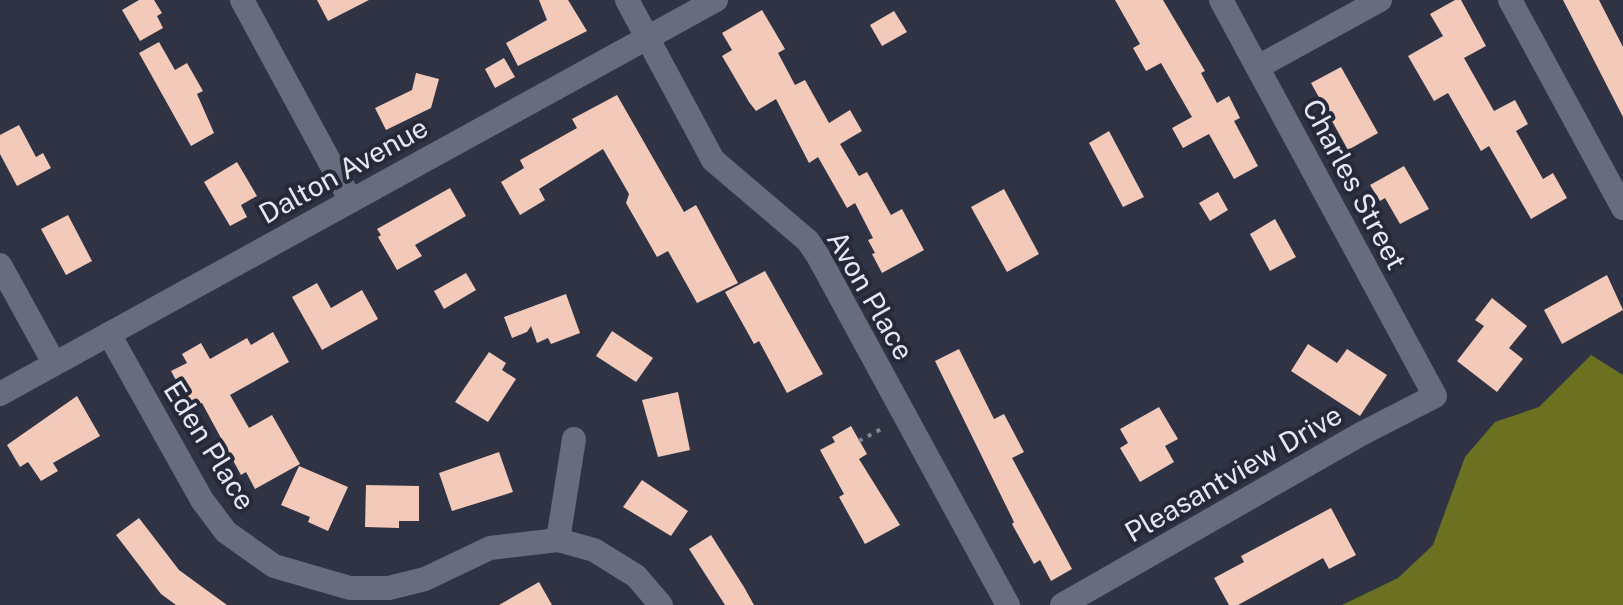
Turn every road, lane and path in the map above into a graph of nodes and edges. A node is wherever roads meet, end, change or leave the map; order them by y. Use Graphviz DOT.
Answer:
graph roads {
  1 [pos="242,0"];
  2 [pos="627,0"];
  3 [pos="716,0"];
  4 [pos="1221,0"];
  5 [pos="1380,0"];
  6 [pos="1510,0"];
  7 [pos="647,37"];
  8 [pos="1258,67"];
  9 [pos="351,201"];
  10 [pos="1623,208"];
  11 [pos="0,265"];
  12 [pos="109,334"];
  13 [pos="54,363"];
  14 [pos="0,394"];
  15 [pos="1435,396"];
  16 [pos="891,423"];
  17 [pos="574,439"];
  18 [pos="859,441"];
  19 [pos="558,540"];
  20 [pos="661,605"];
  21 [pos="1008,605"];
  22 [pos="1062,605"];
  1 -- 9 [label="street"];
  2 -- 7 [label="street, Avon Place"];
  3 -- 7 [label="street, Dalton Avenue"];
  4 -- 8 [label="street, Charles Street"];
  5 -- 8 [label="street"];
  6 -- 10 [label="street"];
  7 -- 9 [label="street, Dalton Avenue"];
  7 -- 21 [label="street, Avon Place"];
  8 -- 15 [label="street, Charles Street"];
  9 -- 12 [label="street, Dalton Avenue"];
  11 -- 13 [label="street"];
  12 -- 13 [label="street, Dalton Avenue"];
  12 -- 19 [label="street, Eden Place"];
  13 -- 14 [label="street, Dalton Avenue"];
  15 -- 22 [label="street, Pleasantview Drive"];
  16 -- 18 [label="path"];
  17 -- 19 [label="street"];
  19 -- 20 [label="street, Eden Place"];
}
